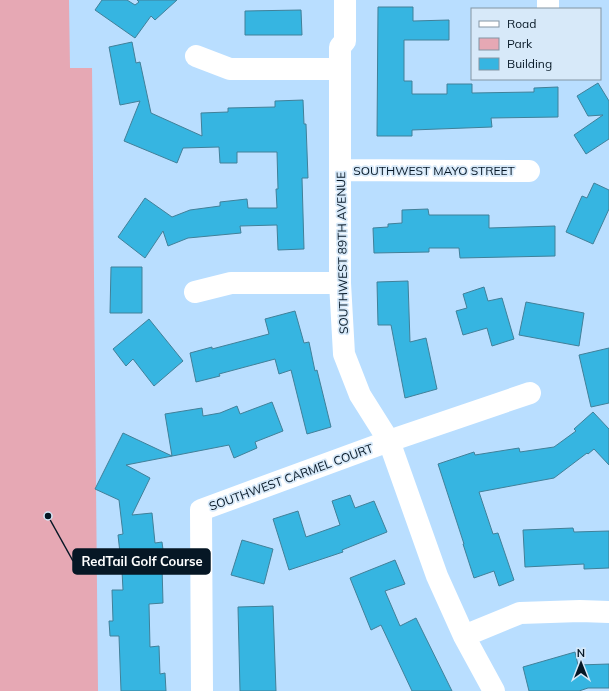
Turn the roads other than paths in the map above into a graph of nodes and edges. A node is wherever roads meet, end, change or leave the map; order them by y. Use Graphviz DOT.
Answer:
graph roads {
  1 [pos="332,0"];
  2 [pos="345,0"];
  3 [pos="340,47"];
  4 [pos="196,56"];
  5 [pos="340,69"];
  6 [pos="340,170"];
  7 [pos="529,171"];
  8 [pos="340,283"];
  9 [pos="195,292"];
  10 [pos="530,393"];
  11 [pos="389,441"];
  12 [pos="609,612"];
  13 [pos="464,636"];
  14 [pos="202,691"];
  15 [pos="494,691"];
  1 -- 3 [label="street, SOUTHWEST 89TH AVENUE"];
  2 -- 3 [label="street, SOUTHWEST 89TH AVENUE"];
  3 -- 5 [label="street, SOUTHWEST 89TH AVENUE"];
  4 -- 5 [label="street"];
  5 -- 6 [label="street, SOUTHWEST 89TH AVENUE"];
  6 -- 7 [label="street, SOUTHWEST MAYO STREET"];
  6 -- 8 [label="street, SOUTHWEST 89TH AVENUE"];
  8 -- 9 [label="street"];
  8 -- 11 [label="street, SOUTHWEST 89TH AVENUE"];
  10 -- 11 [label="street, SOUTHWEST CARMEL COURT"];
  11 -- 13 [label="street, SOUTHWEST 89TH AVENUE"];
  11 -- 14 [label="street, SOUTHWEST CARMEL COURT"];
  12 -- 13 [label="street"];
  13 -- 15 [label="street, SOUTHWEST 89TH AVENUE"];
}
